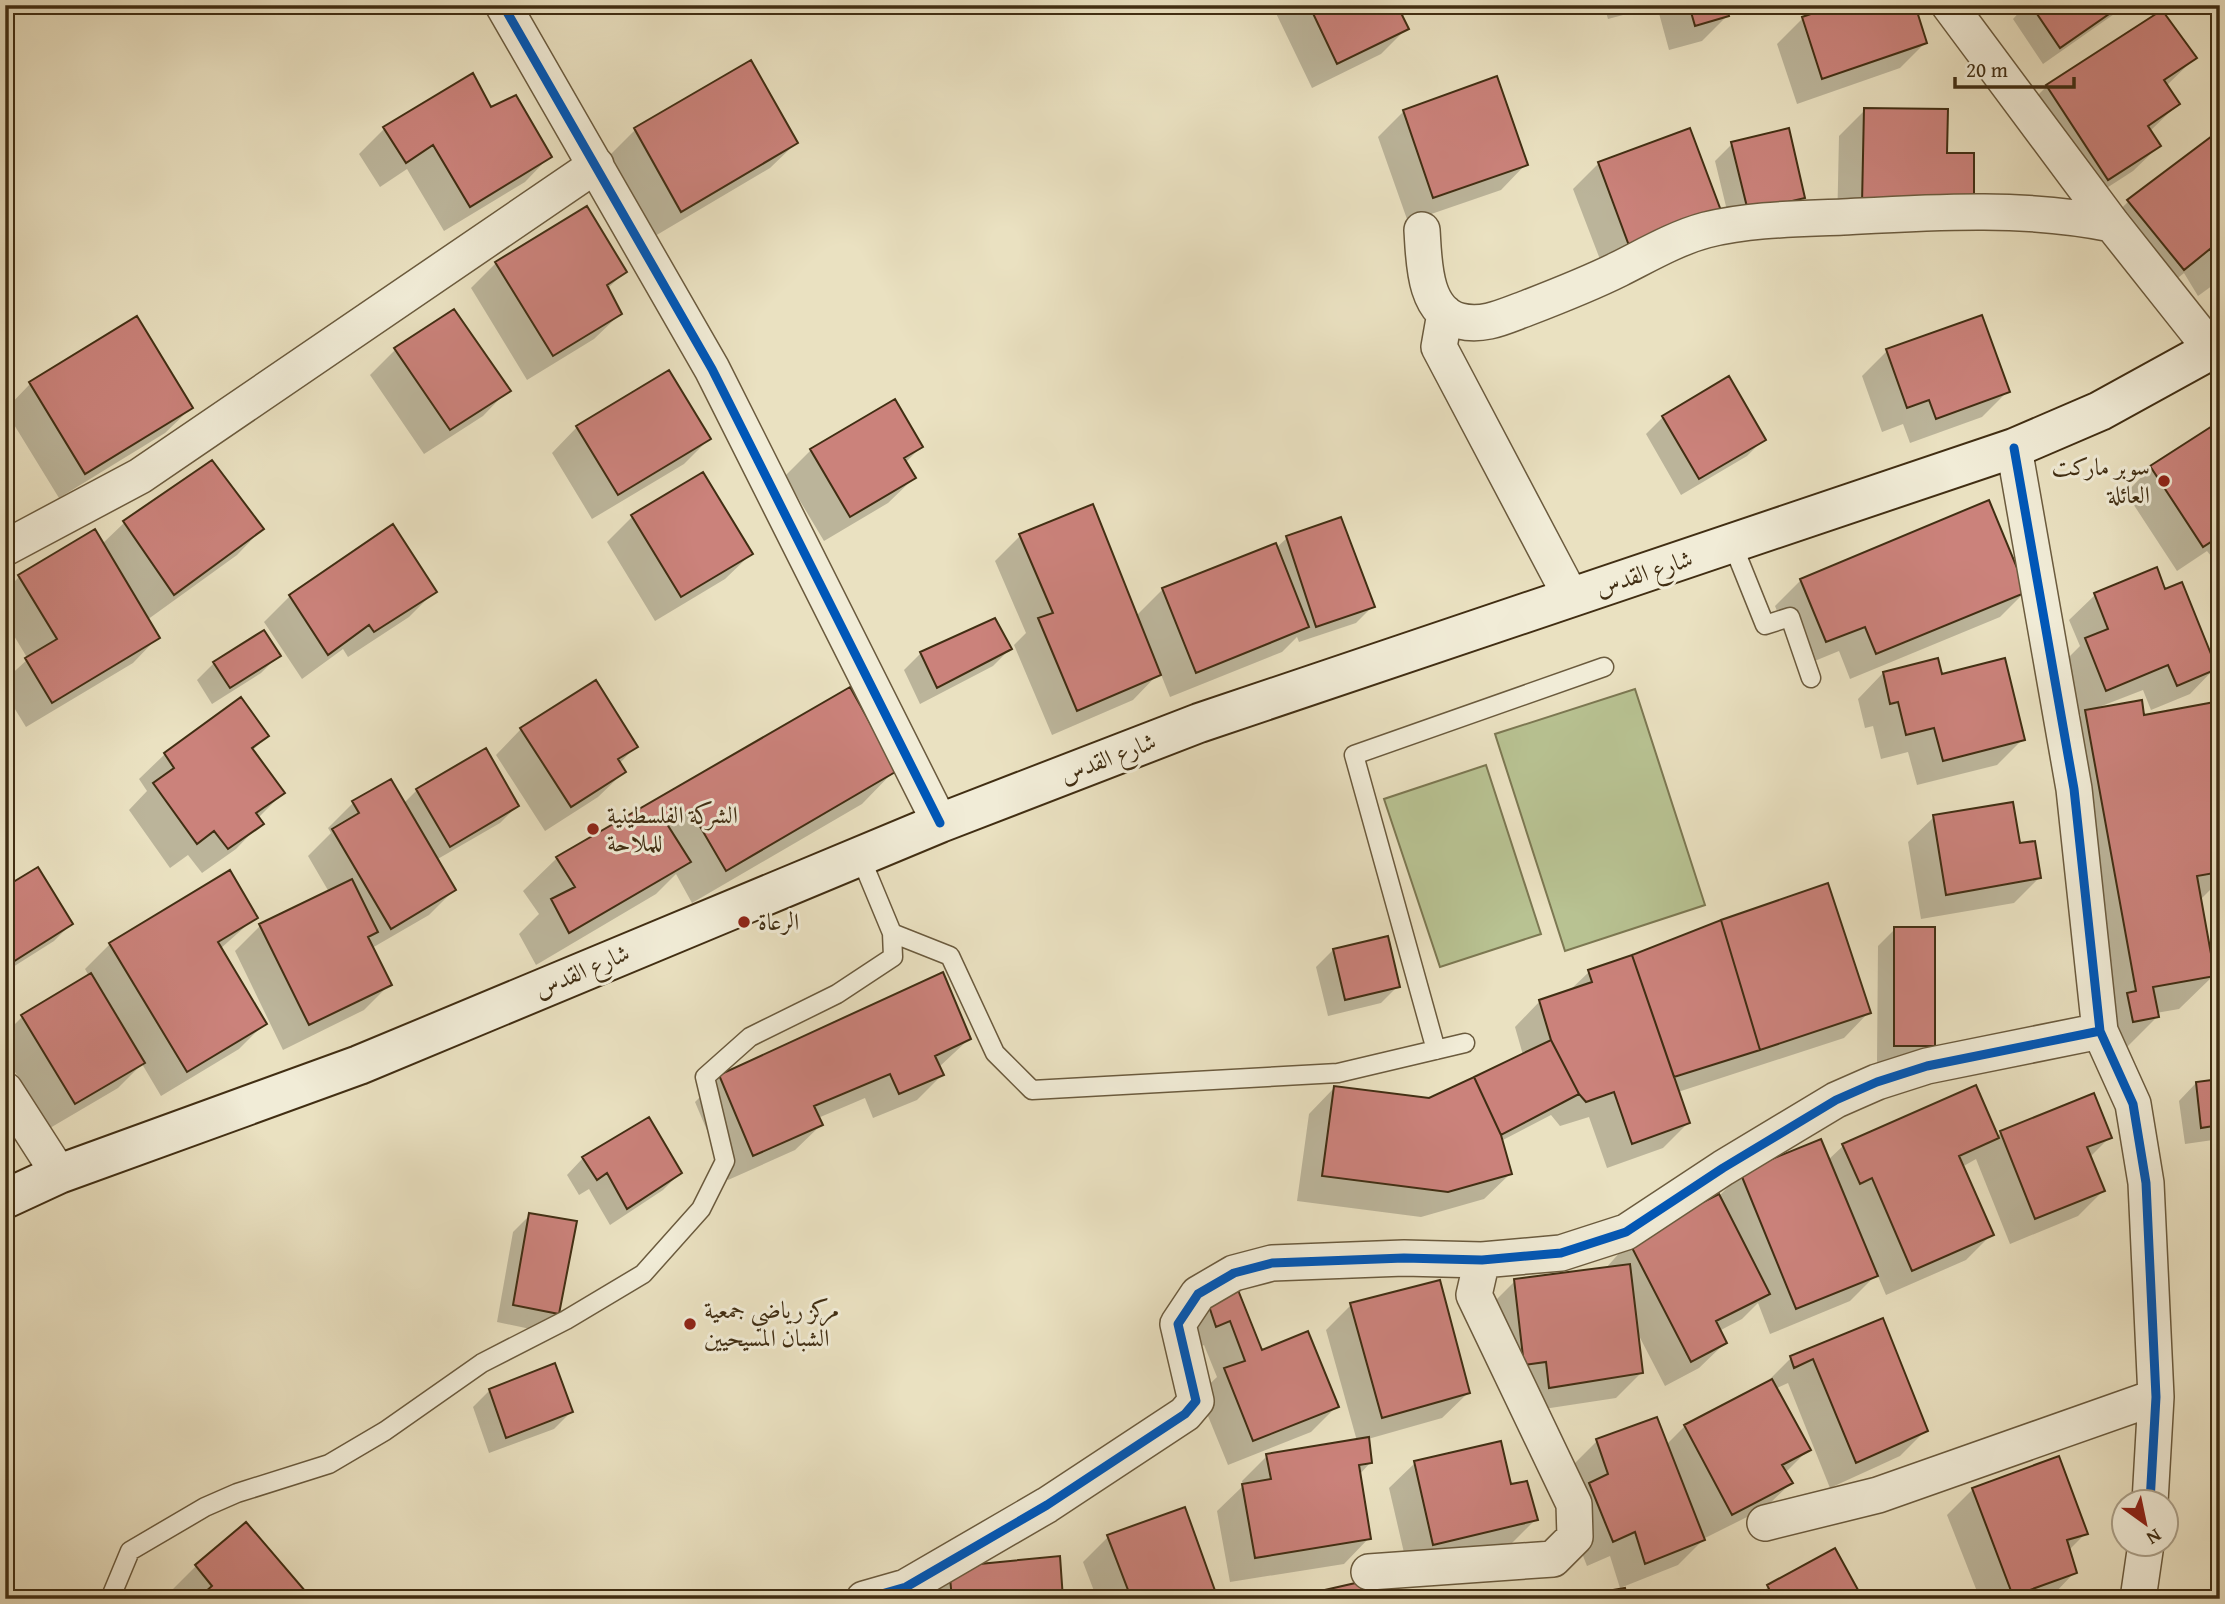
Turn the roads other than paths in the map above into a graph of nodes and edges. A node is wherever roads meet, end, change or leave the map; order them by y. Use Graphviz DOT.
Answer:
graph roads {
  1 [pos="503,5"];
  2 [pos="1949,5"];
  3 [pos="596,166"];
  4 [pos="2112,224"];
  5 [pos="1422,230"];
  6 [pos="1445,313"];
  7 [pos="2216,347"];
  8 [pos="2014,448"];
  9 [pos="1732,543"];
  10 [pos="5,548"];
  11 [pos="1571,597"];
  12 [pos="1604,667"];
  13 [pos="1811,678"];
  14 [pos="940,823"];
  15 [pos="860,856"];
  16 [pos="892,933"];
  17 [pos="2100,1031"];
  18 [pos="1465,1043"];
  19 [pos="1436,1050"];
  20 [pos="5,1090"];
  21 [pos="58,1174"];
  22 [pos="5,1199"];
  23 [pos="1482,1260"];
  24 [pos="2156,1397"];
  25 [pos="2151,1488"];
  26 [pos="1765,1522"];
  27 [pos="2144,1558"];
  28 [pos="1369,1572"];
  29 [pos="110,1599"];
  30 [pos="864,1599"];
  31 [pos="2138,1599"];
  1 -- 3 [label="street"];
  2 -- 4 [label="street"];
  3 -- 10 [label="street"];
  3 -- 14 [label="street"];
  4 -- 6 [label="street"];
  4 -- 7 [label="street"];
  5 -- 6 [label="street"];
  6 -- 11 [label="street"];
  7 -- 8 [label="main road, شارع القدس"];
  8 -- 9 [label="main road, شارع القدس"];
  8 -- 17 [label="street"];
  9 -- 11 [label="main road, شارع القدس"];
  9 -- 13 [label="lane"];
  11 -- 14 [label="main road, شارع القدس"];
  12 -- 19 [label="lane"];
  14 -- 15 [label="main road, شارع القدس"];
  15 -- 16 [label="lane"];
  15 -- 21 [label="main road, شارع القدس"];
  16 -- 19 [label="lane"];
  16 -- 29 [label="lane"];
  17 -- 23 [label="street"];
  17 -- 24 [label="street"];
  18 -- 19 [label="lane"];
  20 -- 21 [label="street"];
  21 -- 22 [label="main road, شارع القدس"];
  23 -- 28 [label="street"];
  23 -- 30 [label="street"];
  24 -- 25 [label="street"];
  24 -- 26 [label="street"];
  27 -- 31 [label="street"];
}
